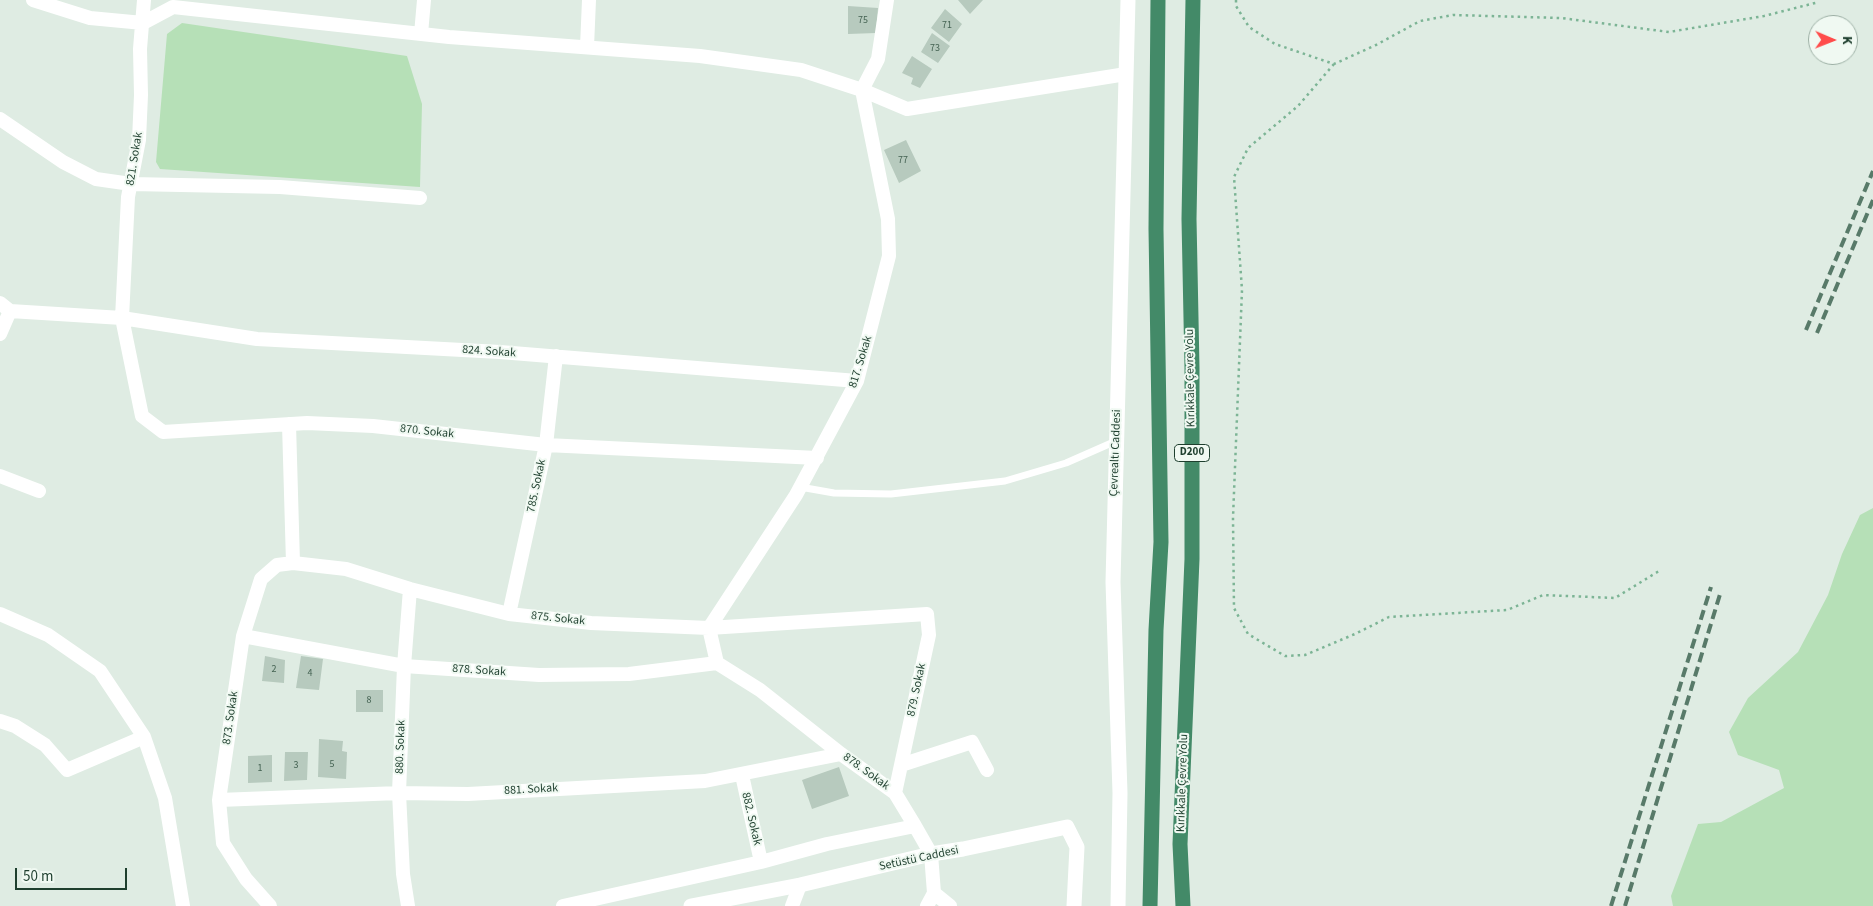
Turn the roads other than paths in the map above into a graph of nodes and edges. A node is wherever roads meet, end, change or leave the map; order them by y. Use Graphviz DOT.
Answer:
graph roads {
  1 [pos="33,0"];
  2 [pos="144,0"];
  3 [pos="424,0"];
  4 [pos="589,0"];
  5 [pos="887,0"];
  6 [pos="1128,0"];
  7 [pos="1158,0"];
  8 [pos="1193,0"];
  9 [pos="143,23"];
  10 [pos="421,34"];
  11 [pos="587,47"];
  12 [pos="1126,74"];
  13 [pos="862,90"];
  14 [pos="0,119"];
  15 [pos="131,184"];
  16 [pos="420,198"];
  17 [pos="5,307"];
  18 [pos="122,318"];
  19 [pos="0,334"];
  20 [pos="556,356"];
  21 [pos="857,381"];
  22 [pos="289,424"];
  23 [pos="1117,440"];
  24 [pos="546,445"];
  25 [pos="817,458"];
  26 [pos="0,476"];
  27 [pos="800,487"];
  28 [pos="39,491"];
  29 [pos="293,563"];
  30 [pos="410,589"];
  31 [pos="0,614"];
  32 [pos="509,614"];
  33 [pos="927,614"];
  34 [pos="709,628"];
  35 [pos="243,636"];
  36 [pos="717,663"];
  37 [pos="404,666"];
  38 [pos="0,721"];
  39 [pos="144,737"];
  40 [pos="841,754"];
  41 [pos="901,765"];
  42 [pos="987,770"];
  43 [pos="742,775"];
  44 [pos="399,793"];
  45 [pos="895,793"];
  46 [pos="219,800"];
  47 [pos="915,826"];
  48 [pos="931,854"];
  49 [pos="761,862"];
  50 [pos="800,884"];
  51 [pos="934,893"];
  52 [pos="184,906"];
  53 [pos="270,906"];
  54 [pos="408,906"];
  55 [pos="563,906"];
  56 [pos="691,906"];
  57 [pos="792,906"];
  58 [pos="927,906"];
  59 [pos="950,906"];
  60 [pos="1074,906"];
  61 [pos="1118,906"];
  62 [pos="1150,906"];
  63 [pos="1183,906"];
  1 -- 9 [label="street"];
  2 -- 9 [label="street, 821. Sokak"];
  3 -- 10 [label="street"];
  4 -- 11 [label="street"];
  5 -- 13 [label="street"];
  6 -- 12 [label="main road, Çevrealtı Caddesi"];
  7 -- 62 [label="highway, D200"];
  8 -- 63 [label="highway, Kırıkkale Çevre Yolu / D200"];
  9 -- 10 [label="street"];
  9 -- 15 [label="street, 821. Sokak"];
  10 -- 11 [label="street"];
  11 -- 13 [label="street"];
  12 -- 13 [label="street"];
  12 -- 23 [label="main road, Çevrealtı Caddesi"];
  13 -- 21 [label="street, 817. Sokak"];
  14 -- 15 [label="street"];
  15 -- 16 [label="street"];
  15 -- 18 [label="street, 821. Sokak"];
  17 -- 18 [label="street, 824. Sokak"];
  17 -- 19 [label="street"];
  18 -- 20 [label="street, 824. Sokak"];
  18 -- 22 [label="street, 870. Sokak"];
  20 -- 21 [label="street, 824. Sokak"];
  20 -- 24 [label="street, 785. Sokak"];
  21 -- 25 [label="street, 817. Sokak"];
  22 -- 24 [label="street, 870. Sokak"];
  22 -- 29 [label="street"];
  23 -- 27 [label="lane"];
  23 -- 61 [label="main road, Çevrealtı Caddesi"];
  24 -- 25 [label="street, 870. Sokak"];
  24 -- 32 [label="street, 785. Sokak"];
  25 -- 27 [label="street, 817. Sokak"];
  26 -- 28 [label="street"];
  27 -- 34 [label="street, 817. Sokak"];
  29 -- 30 [label="street, 875. Sokak"];
  29 -- 35 [label="street, 875. Sokak"];
  30 -- 32 [label="street, 875. Sokak"];
  30 -- 37 [label="street, 880. Sokak"];
  31 -- 39 [label="street"];
  32 -- 34 [label="street, 875. Sokak"];
  33 -- 34 [label="street, 875. Sokak"];
  33 -- 41 [label="street, 879. Sokak"];
  34 -- 36 [label="street"];
  35 -- 37 [label="street, 878. Sokak"];
  35 -- 46 [label="street, 873. Sokak"];
  36 -- 37 [label="street, 878. Sokak"];
  36 -- 40 [label="street, 878. Sokak"];
  37 -- 44 [label="street, 880. Sokak"];
  38 -- 39 [label="street"];
  39 -- 52 [label="street"];
  40 -- 43 [label="street, 881. Sokak"];
  40 -- 45 [label="street, 878. Sokak"];
  41 -- 42 [label="street"];
  41 -- 45 [label="street, 879. Sokak"];
  43 -- 44 [label="street, 881. Sokak"];
  43 -- 49 [label="street, 882. Sokak"];
  44 -- 46 [label="street, 881. Sokak"];
  44 -- 54 [label="street, 880. Sokak"];
  45 -- 47 [label="street"];
  46 -- 53 [label="street, 873. Sokak"];
  47 -- 48 [label="street"];
  47 -- 49 [label="street"];
  48 -- 50 [label="main road, Setüstü Caddesi"];
  48 -- 51 [label="street"];
  48 -- 60 [label="main road, Setüstü Caddesi"];
  49 -- 55 [label="street"];
  50 -- 56 [label="main road, Setüstü Caddesi"];
  50 -- 57 [label="street"];
  51 -- 58 [label="street"];
  51 -- 59 [label="street"];
}
